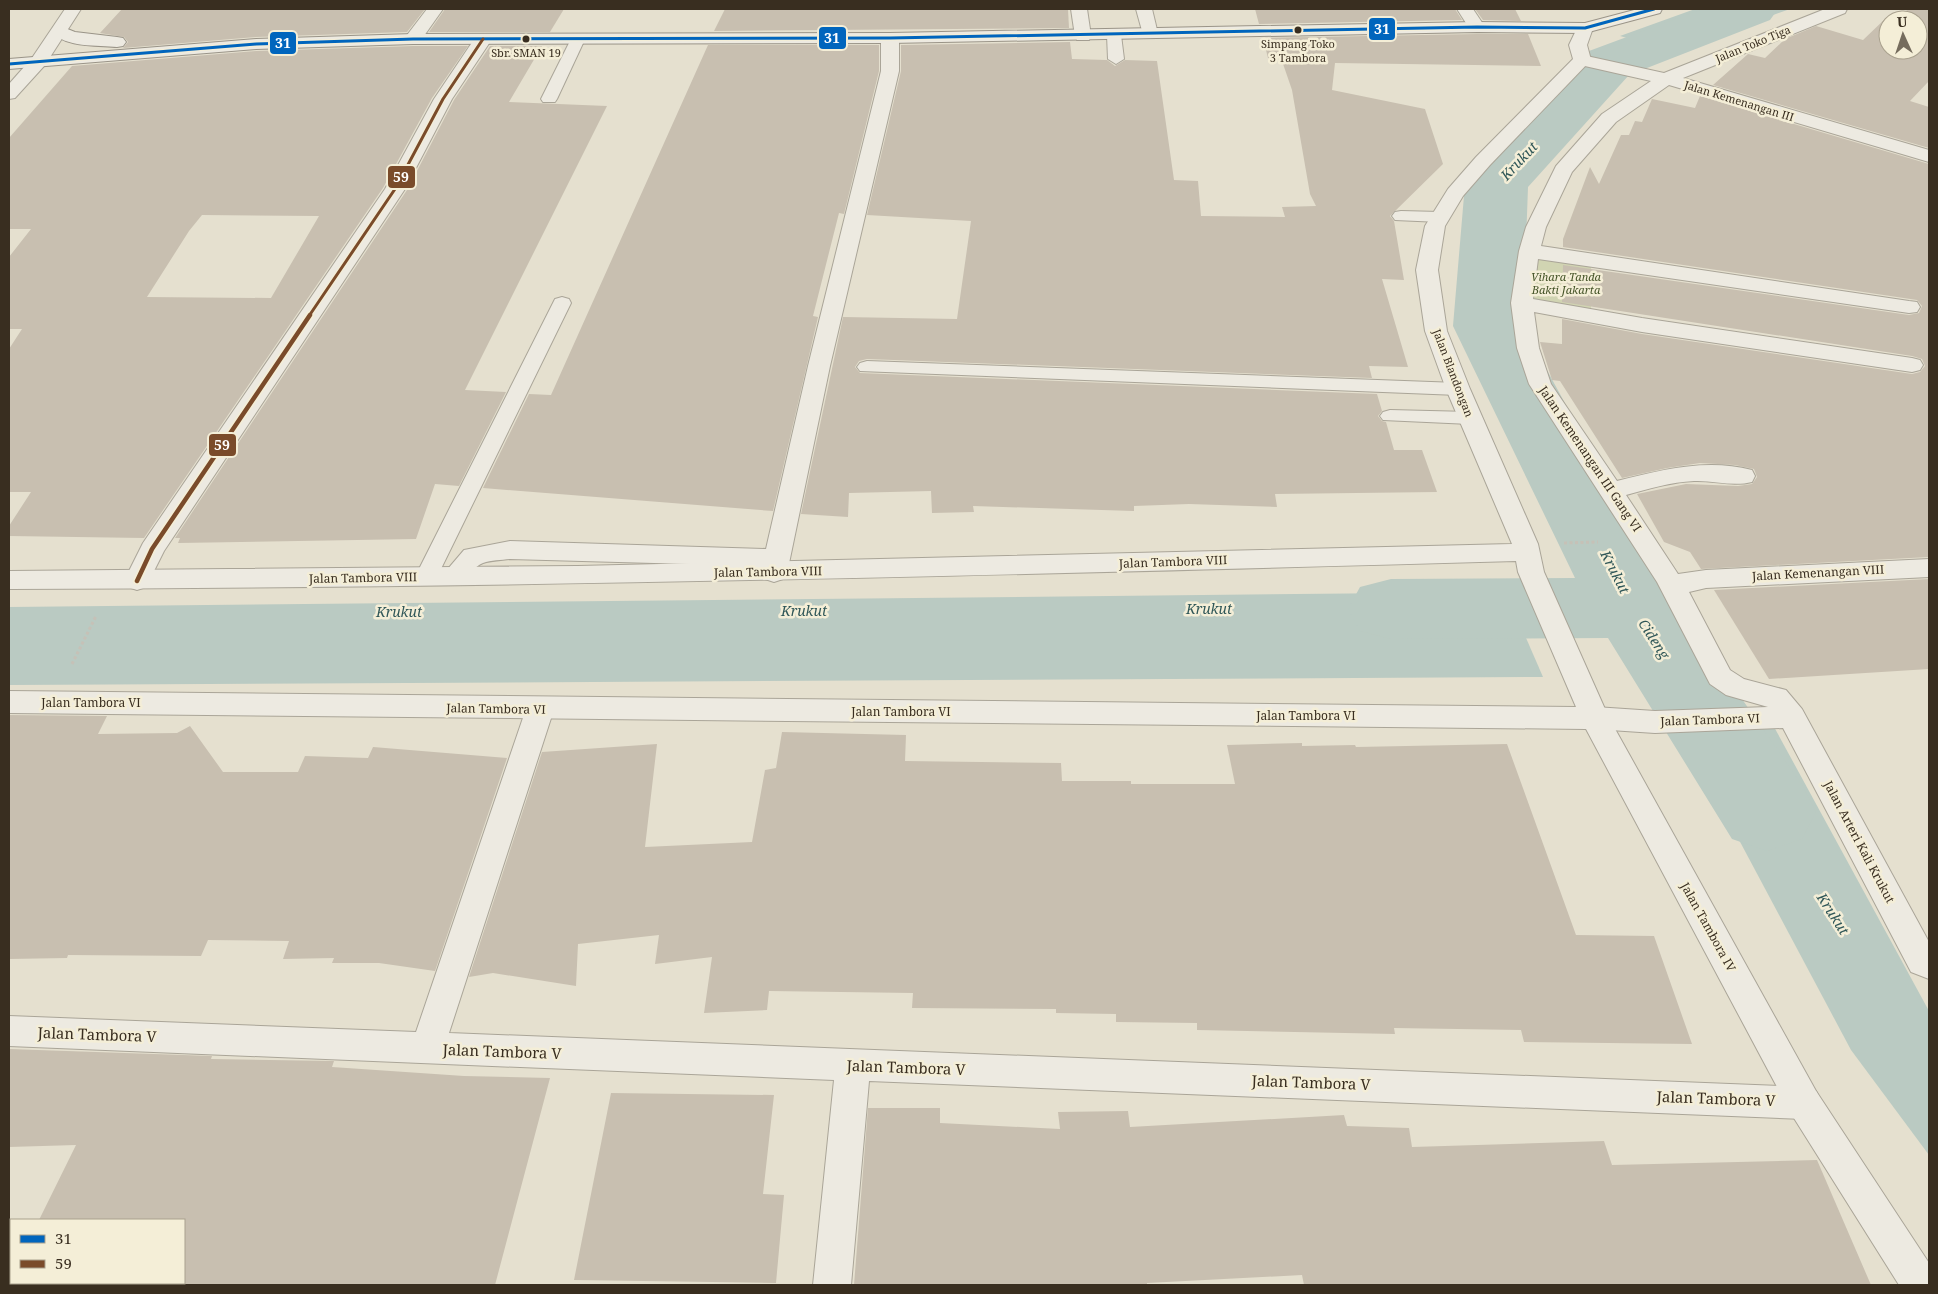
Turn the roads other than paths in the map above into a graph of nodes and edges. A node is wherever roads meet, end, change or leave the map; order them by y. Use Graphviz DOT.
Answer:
graph roads {
  1 [pos="435,9"];
  2 [pos="1079,9"];
  3 [pos="1144,9"];
  4 [pos="1465,9"];
  5 [pos="1654,9"];
  6 [pos="1839,9"];
  7 [pos="66,16"];
  8 [pos="1477,27"];
  9 [pos="1585,28"];
  10 [pos="1150,34"];
  11 [pos="1114,35"];
  12 [pos="1083,36"];
  13 [pos="890,38"];
  14 [pos="413,39"];
  15 [pos="483,39"];
  16 [pos="578,39"];
  17 [pos="190,49"];
  18 [pos="1116,59"];
  19 [pos="39,60"];
  20 [pos="1585,61"];
  21 [pos="10,62"];
  22 [pos="1666,79"];
  23 [pos="9,94"];
  24 [pos="550,99"];
  25 [pos="1929,156"];
  26 [pos="1401,216"];
  27 [pos="1440,217"];
  28 [pos="1529,251"];
  29 [pos="562,303"];
  30 [pos="1522,303"];
  31 [pos="1909,307"];
  32 [pos="1912,365"];
  33 [pos="867,367"];
  34 [pos="1458,389"];
  35 [pos="1390,416"];
  36 [pos="1470,418"];
  37 [pos="1743,476"];
  38 [pos="1610,491"];
  39 [pos="1529,562"];
  40 [pos="775,565"];
  41 [pos="1929,568"];
  42 [pos="426,577"];
  43 [pos="9,580"];
  44 [pos="1669,580"];
  45 [pos="137,581"];
  46 [pos="9,702"];
  47 [pos="540,710"];
  48 [pos="1595,718"];
  49 [pos="1778,718"];
  50 [pos="1929,965"];
  51 [pos="9,1031"];
  52 [pos="427,1049"];
  53 [pos="853,1066"];
  54 [pos="1804,1103"];
  55 [pos="832,1285"];
  56 [pos="1921,1285"];
  1 -- 14 [label="street"];
  2 -- 12 [label="street"];
  3 -- 10 [label="street"];
  4 -- 8 [label="street"];
  5 -- 9 [label="street"];
  6 -- 22 [label="street, Jalan Toko Tiga"];
  7 -- 17 [label="street"];
  7 -- 19 [label="street"];
  8 -- 9 [label="street"];
  8 -- 10 [label="street"];
  9 -- 20 [label="street"];
  10 -- 11 [label="street"];
  11 -- 12 [label="street"];
  11 -- 18 [label="lane"];
  12 -- 13 [label="street"];
  13 -- 16 [label="street"];
  13 -- 40 [label="street"];
  14 -- 15 [label="street"];
  14 -- 17 [label="street"];
  15 -- 16 [label="street"];
  15 -- 45 [label="street"];
  16 -- 24 [label="lane"];
  17 -- 19 [label="street"];
  19 -- 21 [label="street"];
  19 -- 23 [label="street"];
  20 -- 22 [label="street, Jalan Kemenangan III"];
  20 -- 27 [label="street, Jalan Blandongan"];
  22 -- 25 [label="street, Jalan Kemenangan III"];
  22 -- 28 [label="street, Jalan Kemenangan III Gang VI"];
  26 -- 27 [label="lane"];
  27 -- 34 [label="street, Jalan Blandongan"];
  28 -- 30 [label="street, Jalan Kemenangan III Gang VI"];
  28 -- 31 [label="street"];
  29 -- 42 [label="lane"];
  30 -- 32 [label="street"];
  30 -- 38 [label="street, Jalan Kemenangan III Gang VI"];
  33 -- 34 [label="lane"];
  34 -- 36 [label="street, Jalan Blandongan"];
  35 -- 36 [label="lane"];
  36 -- 39 [label="street, Jalan Blandongan"];
  37 -- 38 [label="street"];
  38 -- 44 [label="street, Jalan Kemenangan III Gang VI"];
  39 -- 40 [label="street, Jalan Tambora VIII"];
  39 -- 48 [label="street, Jalan Tambora IV"];
  40 -- 42 [label="street, Jalan Tambora VIII"];
  41 -- 44 [label="street, Jalan Kemenangan VIII"];
  42 -- 45 [label="street, Jalan Tambora VIII"];
  43 -- 45 [label="street, Jalan Tambora VIII"];
  44 -- 49 [label="street, Jalan Kemenangan III Gang VI"];
  46 -- 47 [label="street, Jalan Tambora VI"];
  47 -- 48 [label="street, Jalan Tambora VI"];
  47 -- 52 [label="street"];
  48 -- 49 [label="street, Jalan Tambora VI"];
  48 -- 54 [label="street, Jalan Tambora IV"];
  49 -- 50 [label="street, Jalan Arteri Kali Krukut"];
  51 -- 52 [label="street, Jalan Tambora V"];
  52 -- 53 [label="street, Jalan Tambora V"];
  53 -- 54 [label="street, Jalan Tambora V"];
  53 -- 55 [label="street"];
  54 -- 56 [label="street, Jalan Tambora IV"];
}
